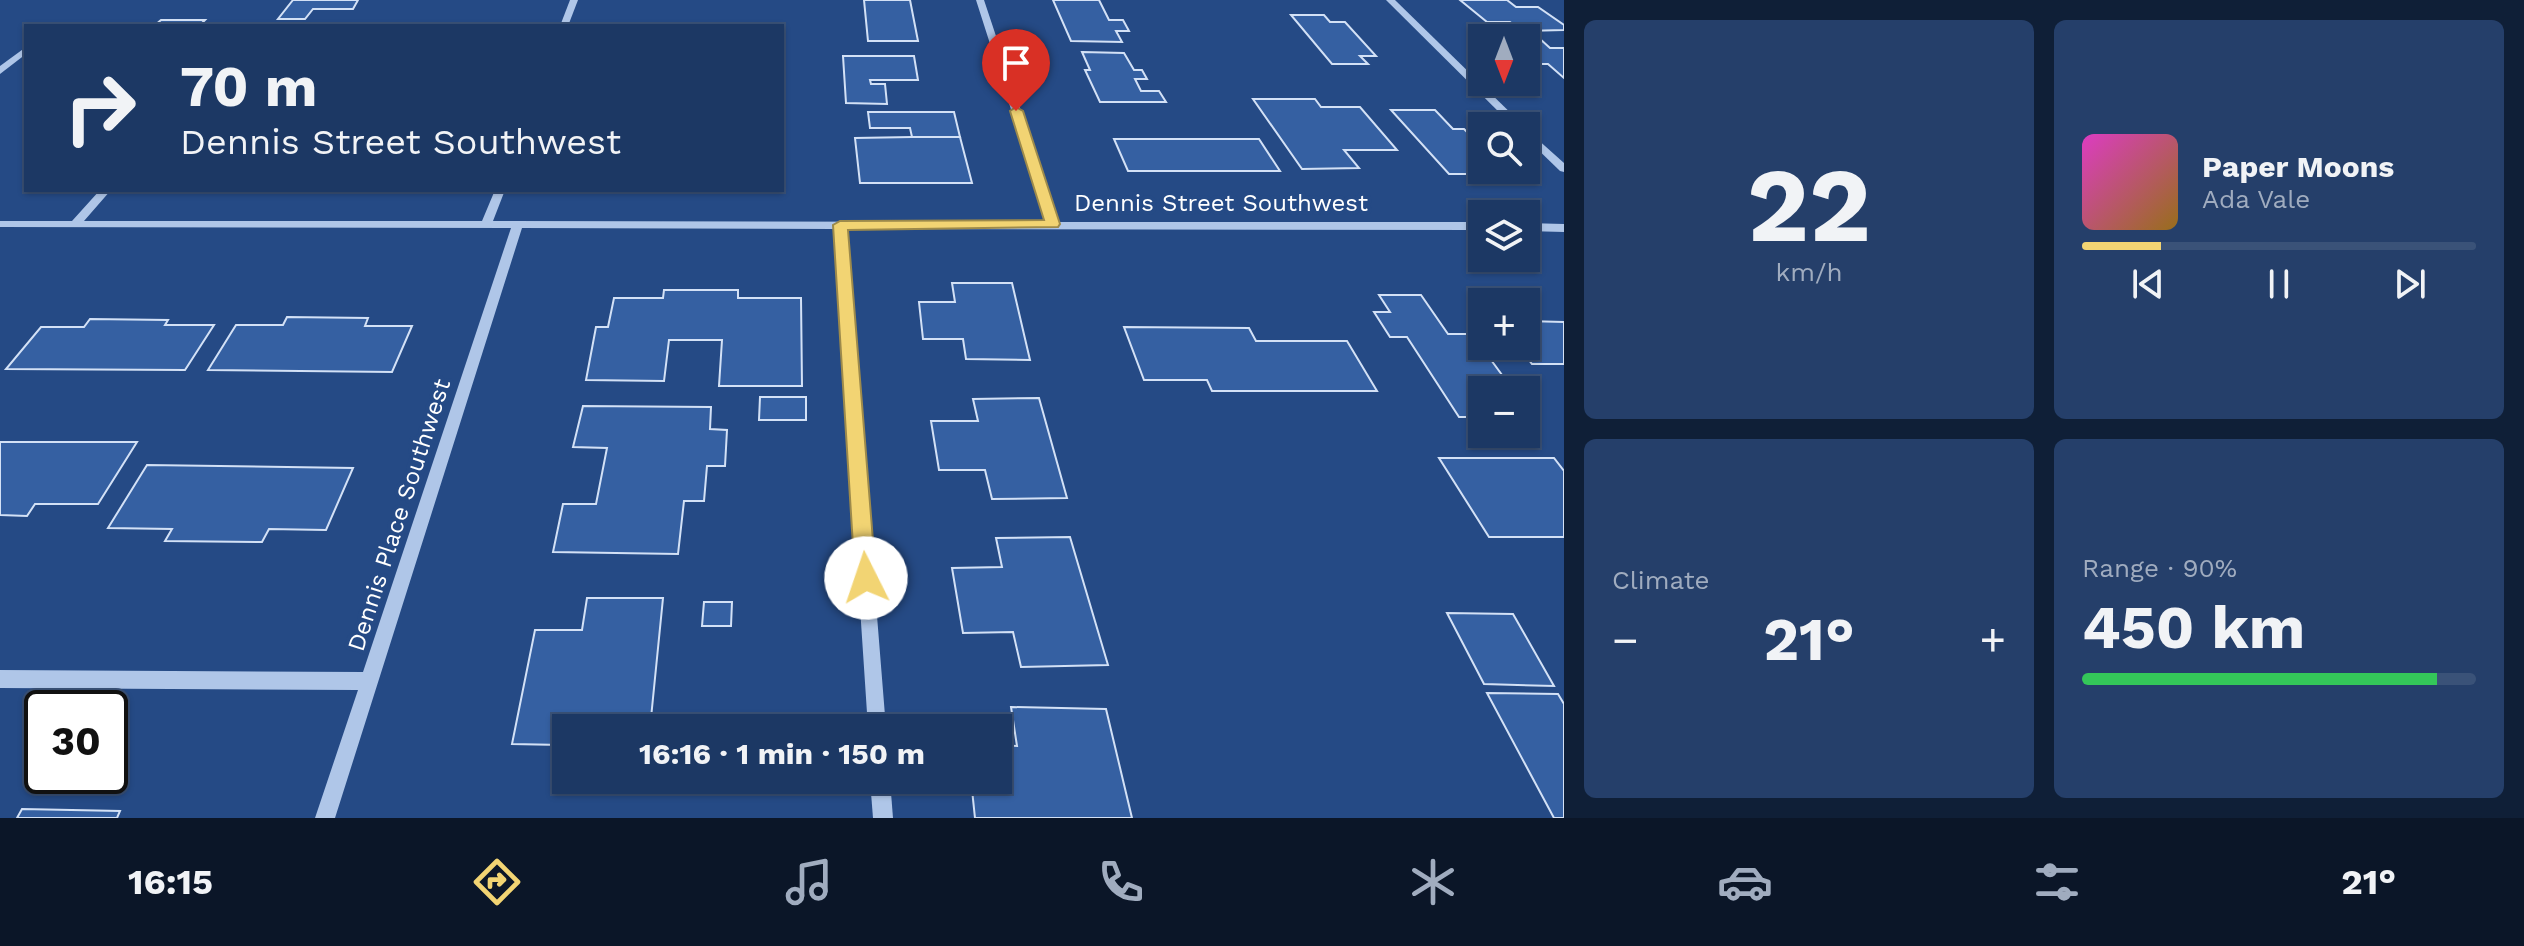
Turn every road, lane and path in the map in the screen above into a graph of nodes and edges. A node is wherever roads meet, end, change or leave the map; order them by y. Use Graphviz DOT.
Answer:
graph roads {
  1 [pos="574,0"];
  2 [pos="980,0"];
  3 [pos="1390,0"];
  4 [pos="565,24"];
  5 [pos="24,52"];
  6 [pos="2,69"];
  7 [pos="1505,112"];
  8 [pos="1540,146"];
  9 [pos="1564,169"];
  10 [pos="104,192"];
  11 [pos="499,192"];
  12 [pos="0,224"];
  13 [pos="75,224"];
  14 [pos="1053,224"];
  15 [pos="486,225"];
  16 [pos="840,225"];
  17 [pos="517,226"];
  18 [pos="1468,226"];
  19 [pos="1540,227"];
  20 [pos="1564,228"];
  21 [pos="0,679"];
  22 [pos="371,681"];
  23 [pos="876,714"];
  24 [pos="881,794"];
  25 [pos="325,818"];
  26 [pos="883,818"];
  1 -- 4 [label="street"];
  2 -- 14 [label="street"];
  3 -- 7 [label="street"];
  5 -- 6 [label="street"];
  8 -- 9 [label="street"];
  10 -- 13 [label="street"];
  11 -- 15 [label="street"];
  12 -- 13 [label="street, Dennis Street Southwest"];
  13 -- 15 [label="street, Dennis Street Southwest"];
  14 -- 16 [label="street, Dennis Street Southwest"];
  14 -- 18 [label="street, Dennis Street Southwest"];
  15 -- 17 [label="street, Dennis Street Southwest"];
  16 -- 17 [label="street, Dennis Street Southwest"];
  16 -- 23 [label="street"];
  17 -- 22 [label="street, Dennis Place Southwest"];
  19 -- 20 [label="street"];
  21 -- 22 [label="street"];
  22 -- 25 [label="street, Dennis Place Southwest"];
  24 -- 26 [label="street"];
}
